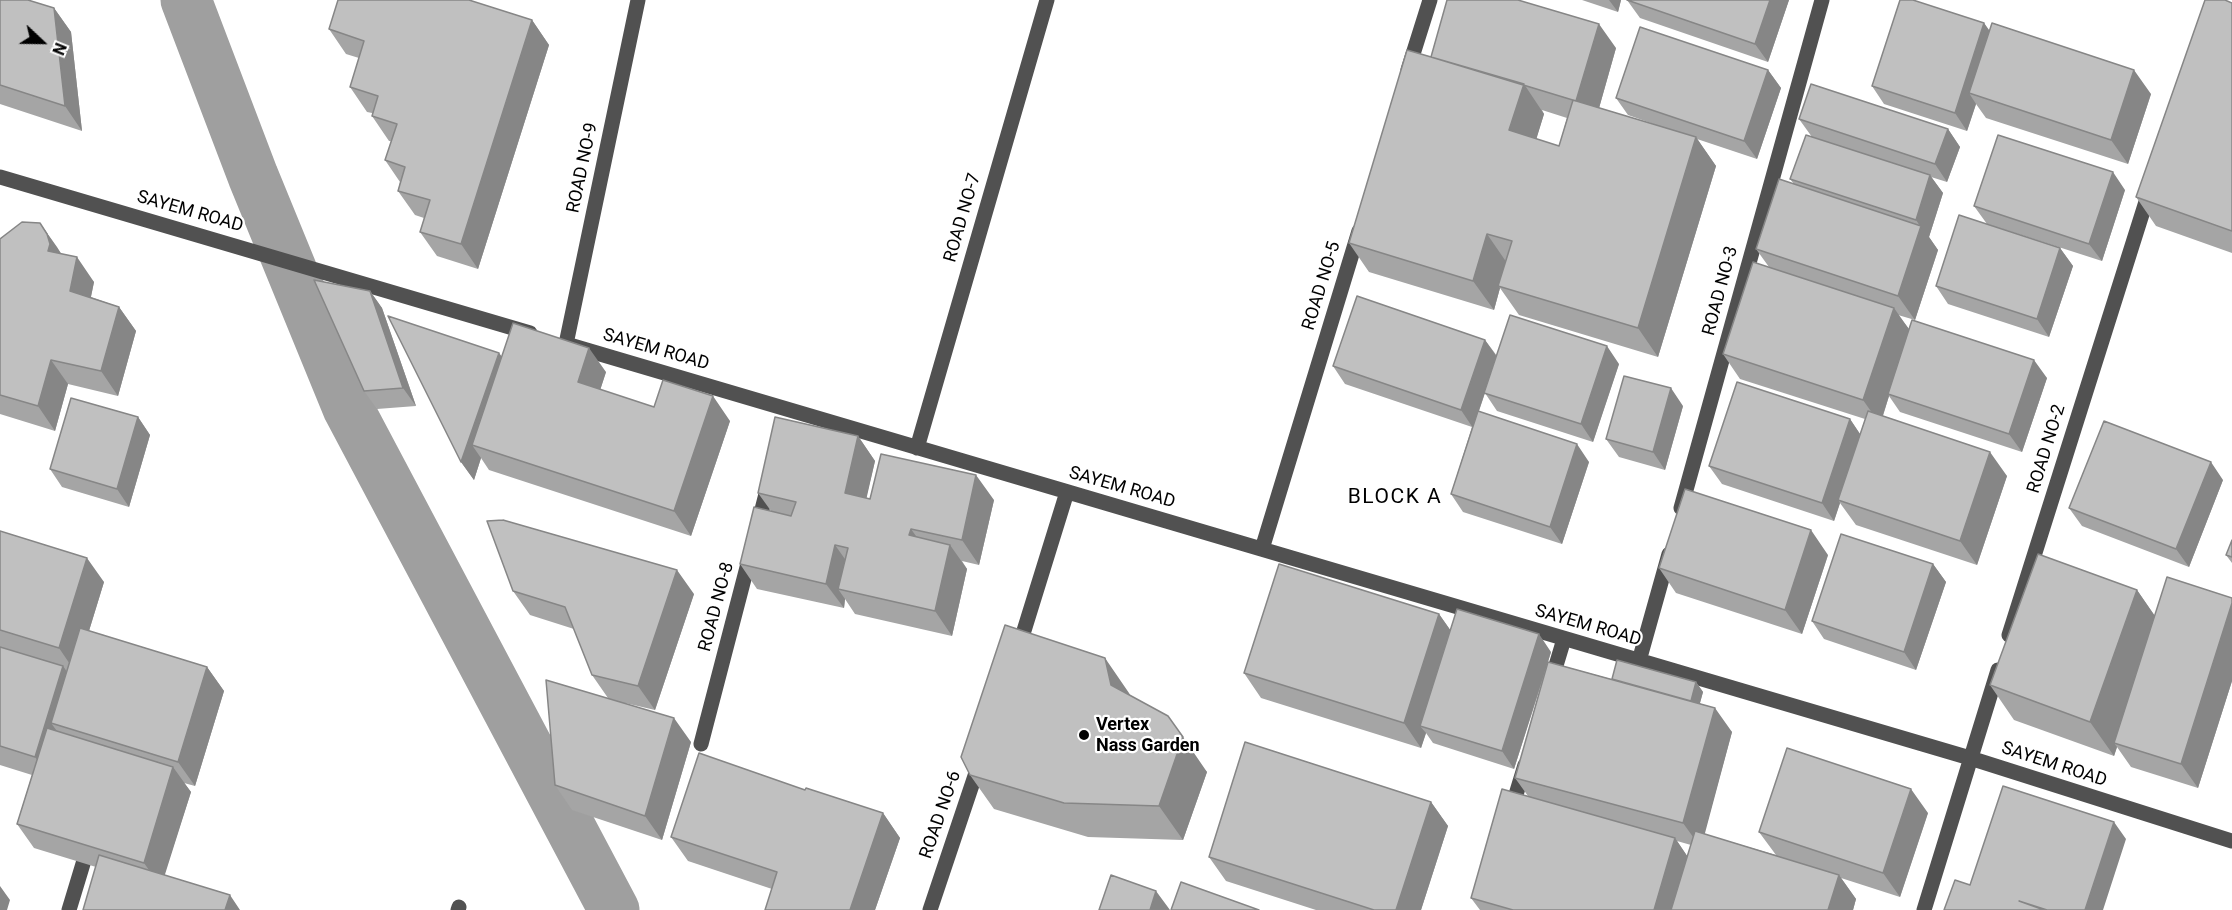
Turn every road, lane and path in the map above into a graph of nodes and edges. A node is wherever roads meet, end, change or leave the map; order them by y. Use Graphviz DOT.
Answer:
graph roads {
  1 [pos="1047,0"];
  2 [pos="1430,0"];
  3 [pos="1822,0"];
  4 [pos="636,1"];
  5 [pos="1405,80"];
  6 [pos="2156,170"];
  7 [pos="0,177"];
  8 [pos="1363,217"];
  9 [pos="556,341"];
  10 [pos="917,448"];
  11 [pos="773,467"];
  12 [pos="1067,492"];
  13 [pos="1262,549"];
  14 [pos="1564,639"];
  15 [pos="1015,660"];
  16 [pos="1639,661"];
  17 [pos="1547,695"];
  18 [pos="701,744"];
  19 [pos="986,746"];
  20 [pos="1529,752"];
  21 [pos="1970,759"];
  22 [pos="1508,820"];
  23 [pos="92,835"];
  24 [pos="2232,841"];
  25 [pos="69,910"];
  26 [pos="930,910"];
  27 [pos="1924,910"];
  1 -- 10 [label="street, ROAD NO-7"];
  2 -- 5 [label="street"];
  3 -- 16 [label="street, ROAD NO-3"];
  4 -- 9 [label="street, ROAD NO-9"];
  6 -- 21 [label="street, ROAD NO-2"];
  7 -- 9 [label="street, SAYEM ROAD"];
  8 -- 13 [label="street, ROAD NO-5"];
  9 -- 10 [label="street, SAYEM ROAD"];
  10 -- 12 [label="street, SAYEM ROAD"];
  11 -- 18 [label="street, ROAD NO-8"];
  12 -- 13 [label="street, SAYEM ROAD"];
  12 -- 15 [label="street"];
  13 -- 14 [label="street, SAYEM ROAD"];
  14 -- 16 [label="street, SAYEM ROAD"];
  14 -- 17 [label="street"];
  16 -- 21 [label="street, SAYEM ROAD"];
  19 -- 26 [label="street, ROAD NO-6"];
  20 -- 22 [label="street"];
  21 -- 24 [label="street, SAYEM ROAD"];
  21 -- 27 [label="street, ROAD NO-2"];
  23 -- 25 [label="street"];
}
